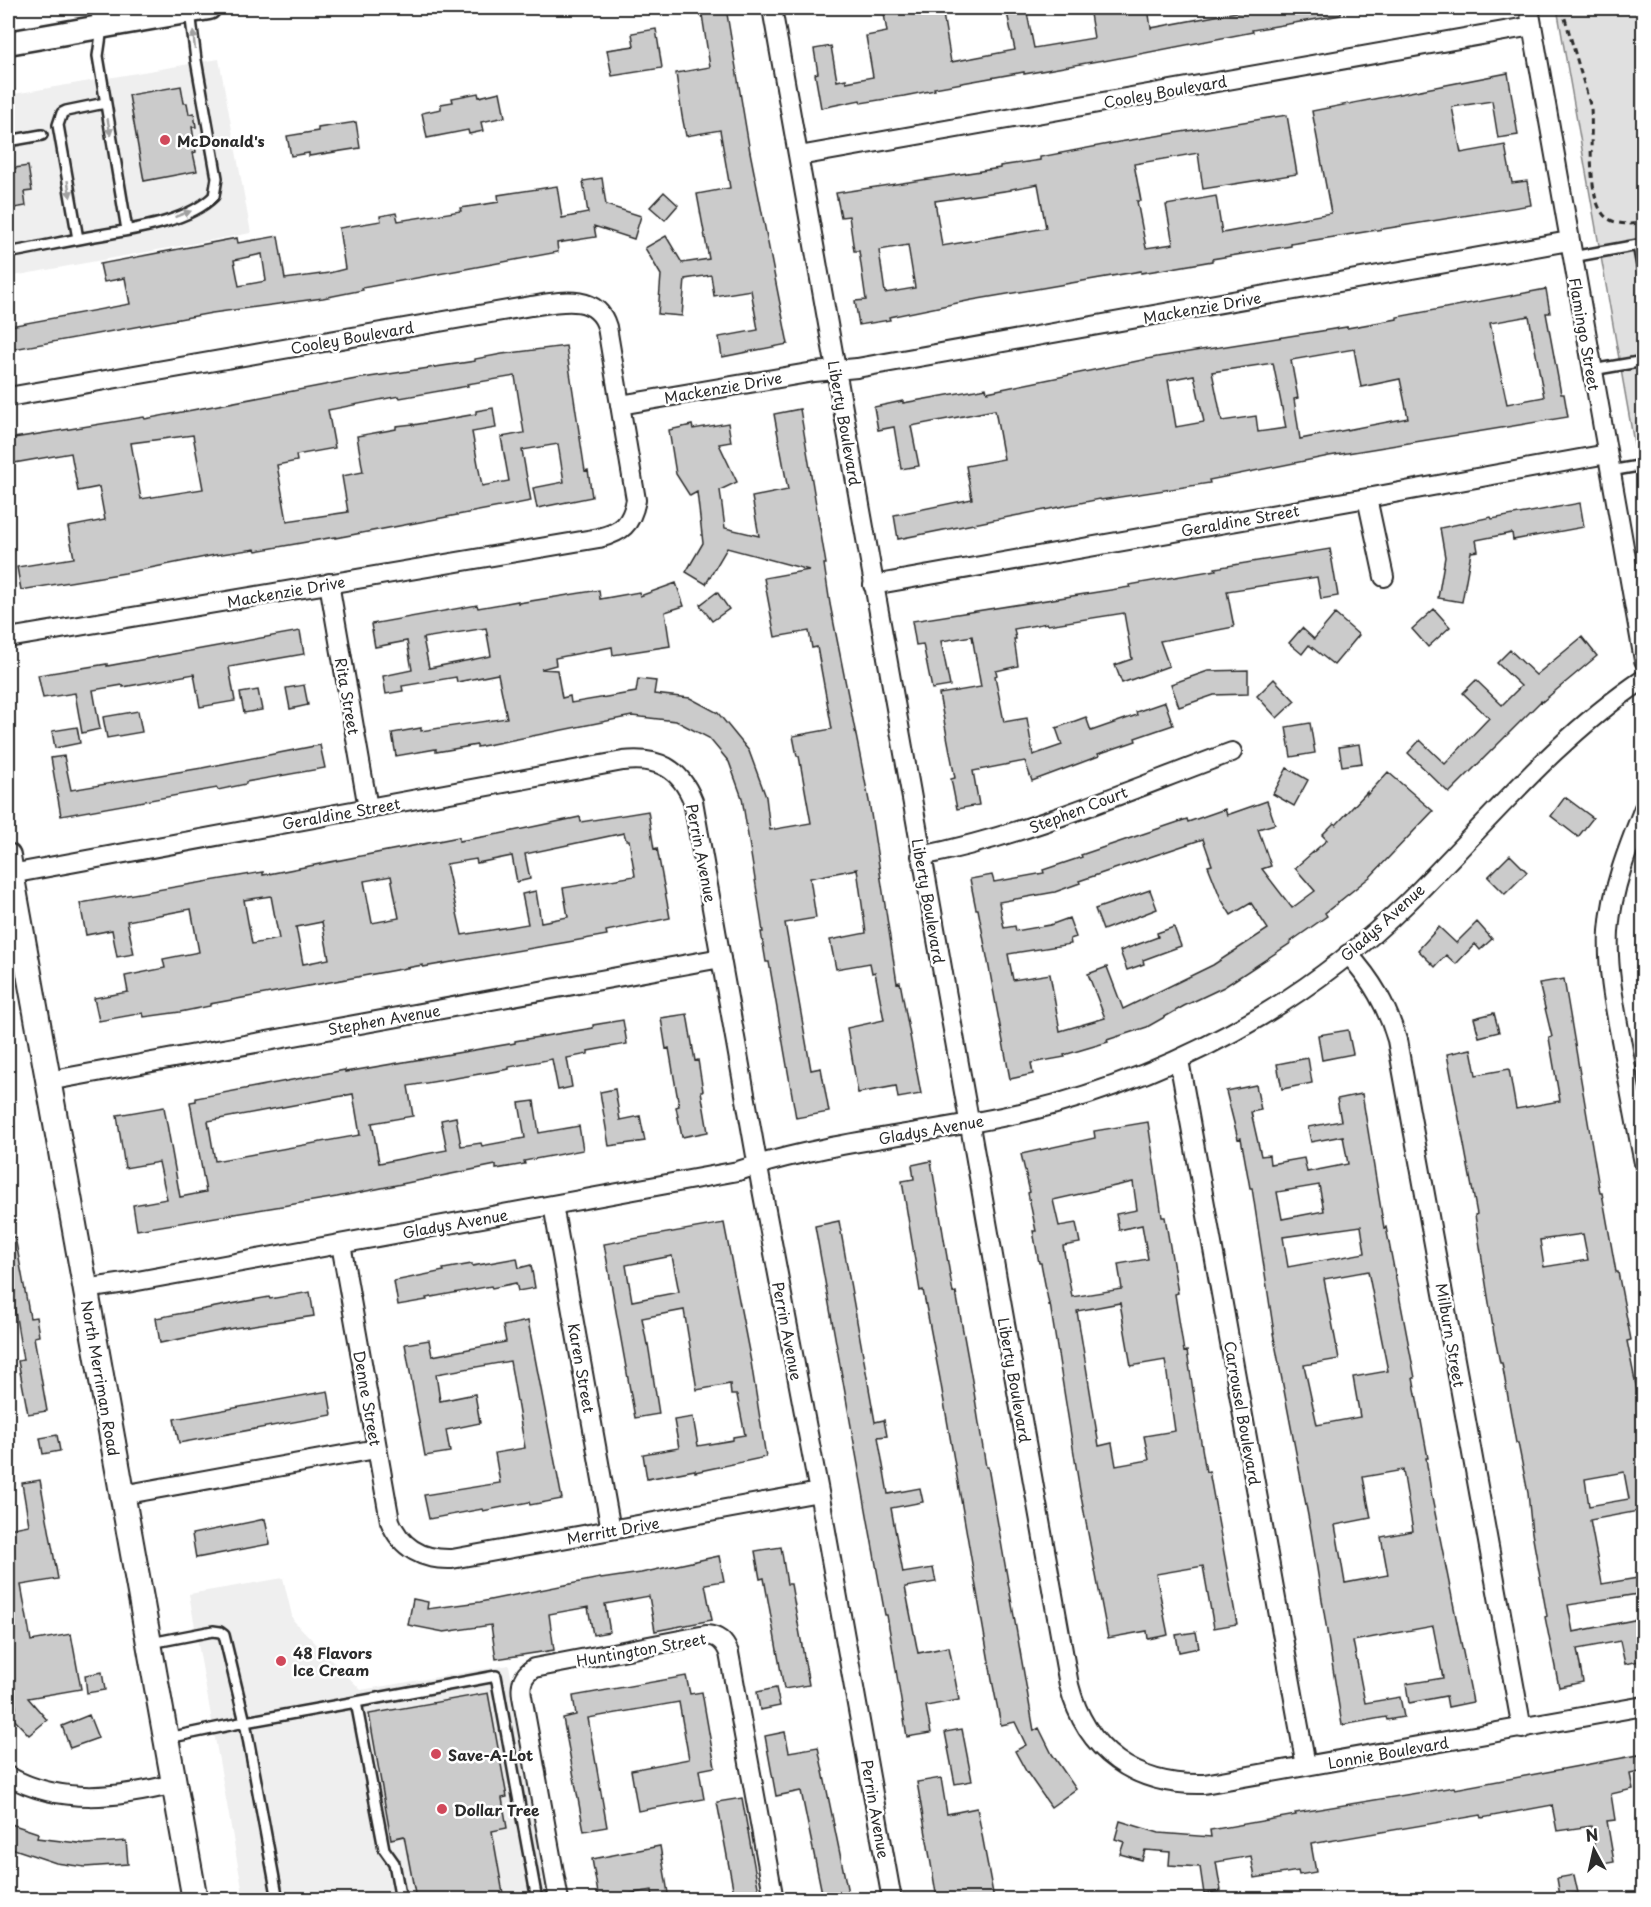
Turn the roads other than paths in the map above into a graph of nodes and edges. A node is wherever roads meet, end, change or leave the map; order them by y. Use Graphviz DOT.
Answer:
graph roads {
  1 [pos="772,8"];
  2 [pos="200,9"];
  3 [pos="101,17"];
  4 [pos="1531,17"];
  5 [pos="8,43"];
  6 [pos="105,103"];
  7 [pos="42,135"];
  8 [pos="8,141"];
  9 [pos="799,156"];
  10 [pos="127,230"];
  11 [pos="78,239"];
  12 [pos="1570,249"];
  13 [pos="8,253"];
  14 [pos="1642,258"];
  15 [pos="1644,277"];
  16 [pos="1644,361"];
  17 [pos="836,369"];
  18 [pos="1592,370"];
  19 [pos="8,397"];
  20 [pos="620,405"];
  21 [pos="1609,462"];
  22 [pos="1644,465"];
  23 [pos="1367,498"];
  24 [pos="1384,577"];
  25 [pos="329,583"];
  26 [pos="873,585"];
  27 [pos="8,638"];
  28 [pos="1644,660"];
  29 [pos="1644,679"];
  30 [pos="1232,752"];
  31 [pos="670,770"];
  32 [pos="368,808"];
  33 [pos="1644,808"];
  34 [pos="921,856"];
  35 [pos="9,865"];
  36 [pos="1348,954"];
  37 [pos="721,958"];
  38 [pos="1179,1060"];
  39 [pos="48,1081"];
  40 [pos="970,1122"];
  41 [pos="1644,1163"];
  42 [pos="757,1164"];
  43 [pos="553,1205"];
  44 [pos="341,1244"];
  45 [pos="85,1289"];
  46 [pos="376,1449"];
  47 [pos="819,1492"];
  48 [pos="122,1495"];
  49 [pos="611,1530"];
  50 [pos="408,1547"];
  51 [pos="148,1643"];
  52 [pos="356,1702"];
  53 [pos="1644,1706"];
  54 [pos="245,1722"];
  55 [pos="1522,1729"];
  56 [pos="166,1739"];
  57 [pos="1306,1766"];
  58 [pos="1134,1771"];
  59 [pos="8,1776"];
  60 [pos="174,1784"];
  61 [pos="195,1899"];
  62 [pos="278,1899"];
  63 [pos="401,1899"];
  64 [pos="537,1899"];
  65 [pos="559,1899"];
  66 [pos="774,1899"];
  67 [pos="892,1899"];
  1 -- 9 [label="street, Liberty Boulevard"];
  2 -- 3 [label="street"];
  10 -- 2 [label="lane, one-way"];
  3 -- 5 [label="street"];
  3 -- 6 [label="lane"];
  4 -- 9 [label="street, Cooley Boulevard"];
  4 -- 12 [label="street, Flamingo Street"];
  6 -- 10 [label="lane, one-way"];
  6 -- 11 [label="lane, one-way"];
  7 -- 8 [label="lane"];
  9 -- 17 [label="street, Liberty Boulevard"];
  10 -- 11 [label="lane"];
  11 -- 13 [label="lane"];
  12 -- 14 [label="lane"];
  12 -- 17 [label="street, Mackenzie Drive"];
  12 -- 18 [label="street, Flamingo Street"];
  14 -- 15 [label="lane"];
  16 -- 18 [label="lane"];
  17 -- 20 [label="street, Mackenzie Drive"];
  17 -- 26 [label="street, Liberty Boulevard"];
  18 -- 21 [label="street, Flamingo Street"];
  19 -- 20 [label="street, Cooley Boulevard"];
  20 -- 25 [label="street, Mackenzie Drive"];
  21 -- 22 [label="lane"];
  21 -- 23 [label="street, Geraldine Street"];
  21 -- 28 [label="street, Flamingo Street"];
  23 -- 24 [label="street"];
  23 -- 26 [label="street, Geraldine Street"];
  25 -- 27 [label="street, Mackenzie Drive"];
  25 -- 32 [label="street, Rita Street"];
  26 -- 34 [label="street, Liberty Boulevard"];
  29 -- 36 [label="street, Gladys Avenue"];
  30 -- 34 [label="street, Stephen Court"];
  31 -- 32 [label="street, Geraldine Street"];
  31 -- 37 [label="street, Perrin Avenue"];
  32 -- 35 [label="street, Geraldine Street"];
  33 -- 41 [label="street"];
  34 -- 40 [label="street, Liberty Boulevard"];
  35 -- 39 [label="main road, North Merriman Road"];
  36 -- 38 [label="street, Gladys Avenue"];
  36 -- 55 [label="street, Milburn Street"];
  37 -- 39 [label="street, Stephen Avenue"];
  37 -- 42 [label="street, Perrin Avenue"];
  38 -- 40 [label="street, Gladys Avenue"];
  38 -- 57 [label="street, Carrousel Boulevard"];
  39 -- 45 [label="main road, North Merriman Road"];
  40 -- 42 [label="street, Gladys Avenue"];
  40 -- 58 [label="street, Liberty Boulevard"];
  42 -- 43 [label="street, Gladys Avenue"];
  42 -- 47 [label="street, Perrin Avenue"];
  43 -- 44 [label="street, Gladys Avenue"];
  43 -- 49 [label="street, Karen Street"];
  44 -- 45 [label="street, Gladys Avenue"];
  44 -- 46 [label="street, Denne Street"];
  45 -- 48 [label="main road, North Merriman Road"];
  46 -- 48 [label="street"];
  46 -- 50 [label="street, Denne Street"];
  47 -- 49 [label="street, Merritt Drive"];
  47 -- 67 [label="street, Perrin Avenue"];
  48 -- 51 [label="main road, North Merriman Road"];
  49 -- 50 [label="street, Merritt Drive"];
  51 -- 54 [label="lane"];
  51 -- 56 [label="main road, North Merriman Road"];
  52 -- 54 [label="lane"];
  52 -- 63 [label="lane"];
  52 -- 64 [label="lane"];
  53 -- 55 [label="street, Lonnie Boulevard"];
  54 -- 56 [label="lane"];
  54 -- 62 [label="lane"];
  55 -- 57 [label="street, Lonnie Boulevard"];
  56 -- 60 [label="main road, North Merriman Road"];
  57 -- 58 [label="street, Lonnie Boulevard"];
  59 -- 60 [label="street"];
  60 -- 61 [label="main road, North Merriman Road"];
  65 -- 66 [label="street, Huntington Street"];
}
